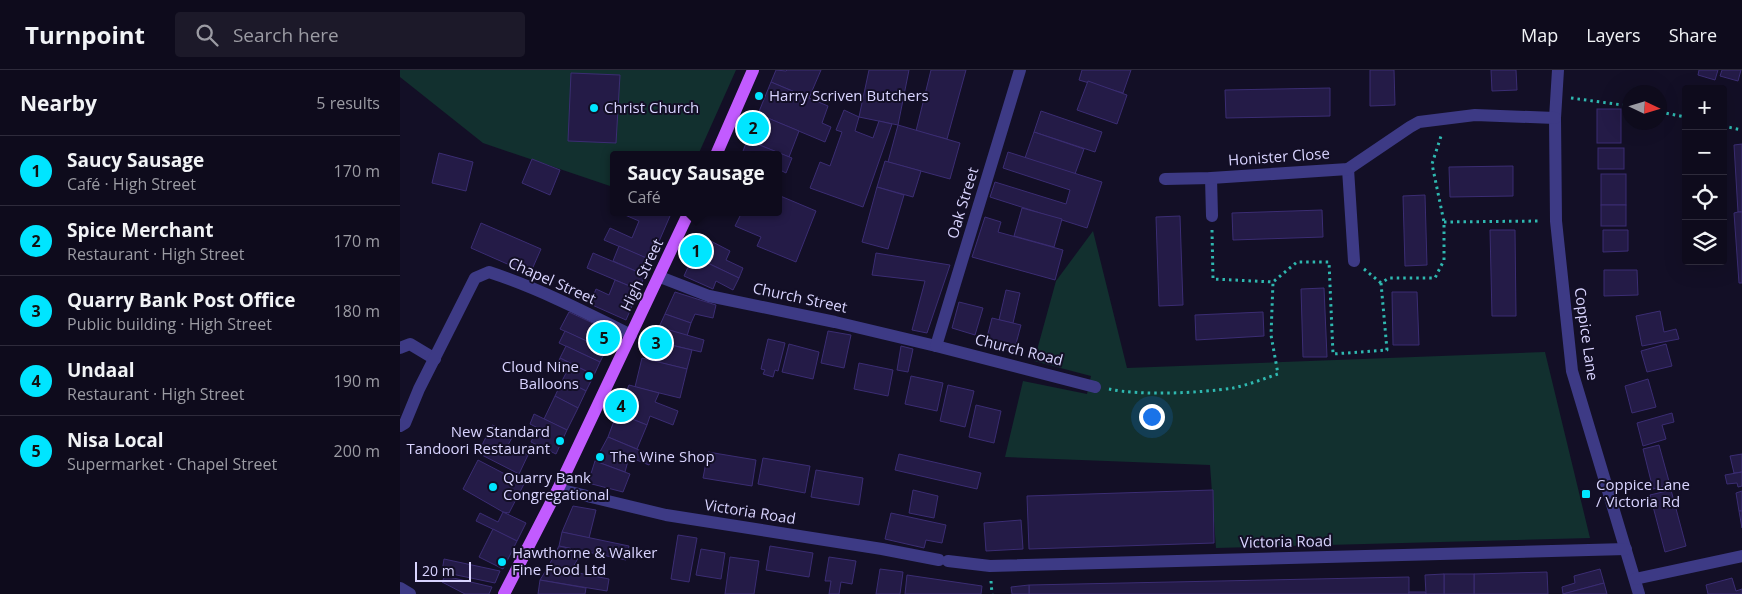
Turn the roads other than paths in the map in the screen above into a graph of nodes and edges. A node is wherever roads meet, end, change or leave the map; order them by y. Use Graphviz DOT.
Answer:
graph roads {
  1 [pos="754,70"];
  2 [pos="1020,70"];
  3 [pos="1558,70"];
  4 [pos="1555,118"];
  5 [pos="718,151"];
  6 [pos="1348,169"];
  7 [pos="1211,178"];
  8 [pos="1165,179"];
  9 [pos="687,216"];
  10 [pos="1212,216"];
  11 [pos="1354,261"];
  12 [pos="660,276"];
  13 [pos="631,334"];
  14 [pos="936,346"];
  15 [pos="400,348"];
  16 [pos="435,359"];
  17 [pos="1095,386"];
  18 [pos="400,426"];
  19 [pos="558,489"];
  20 [pos="1626,549"];
  21 [pos="1742,556"];
  22 [pos="1635,579"];
  23 [pos="400,588"];
  24 [pos="410,594"];
  25 [pos="504,594"];
  26 [pos="1639,594"];
  1 -- 5 [label="main road"];
  2 -- 14 [label="street, Oak Street"];
  3 -- 4 [label="street, Coppice Lane"];
  4 -- 6 [label="street, Honister Close"];
  4 -- 20 [label="street, Coppice Lane"];
  6 -- 7 [label="street, Honister Close"];
  6 -- 11 [label="street, Honister Close"];
  7 -- 8 [label="street, Honister Close"];
  7 -- 10 [label="street, Honister Close"];
  9 -- 12 [label="main road, High Street"];
  12 -- 13 [label="main road, High Street"];
  12 -- 14 [label="street, Church Street"];
  13 -- 16 [label="street, Chapel Street"];
  13 -- 19 [label="main road, High Street"];
  14 -- 17 [label="street, Church Road"];
  15 -- 16 [label="street"];
  16 -- 18 [label="street, Chapel Street"];
  19 -- 20 [label="street, Victoria Road"];
  19 -- 25 [label="main road, High Street"];
  20 -- 22 [label="street, Coppice Lane"];
  21 -- 22 [label="street"];
  22 -- 26 [label="street, Coppice Lane"];
  23 -- 24 [label="street"];
}
